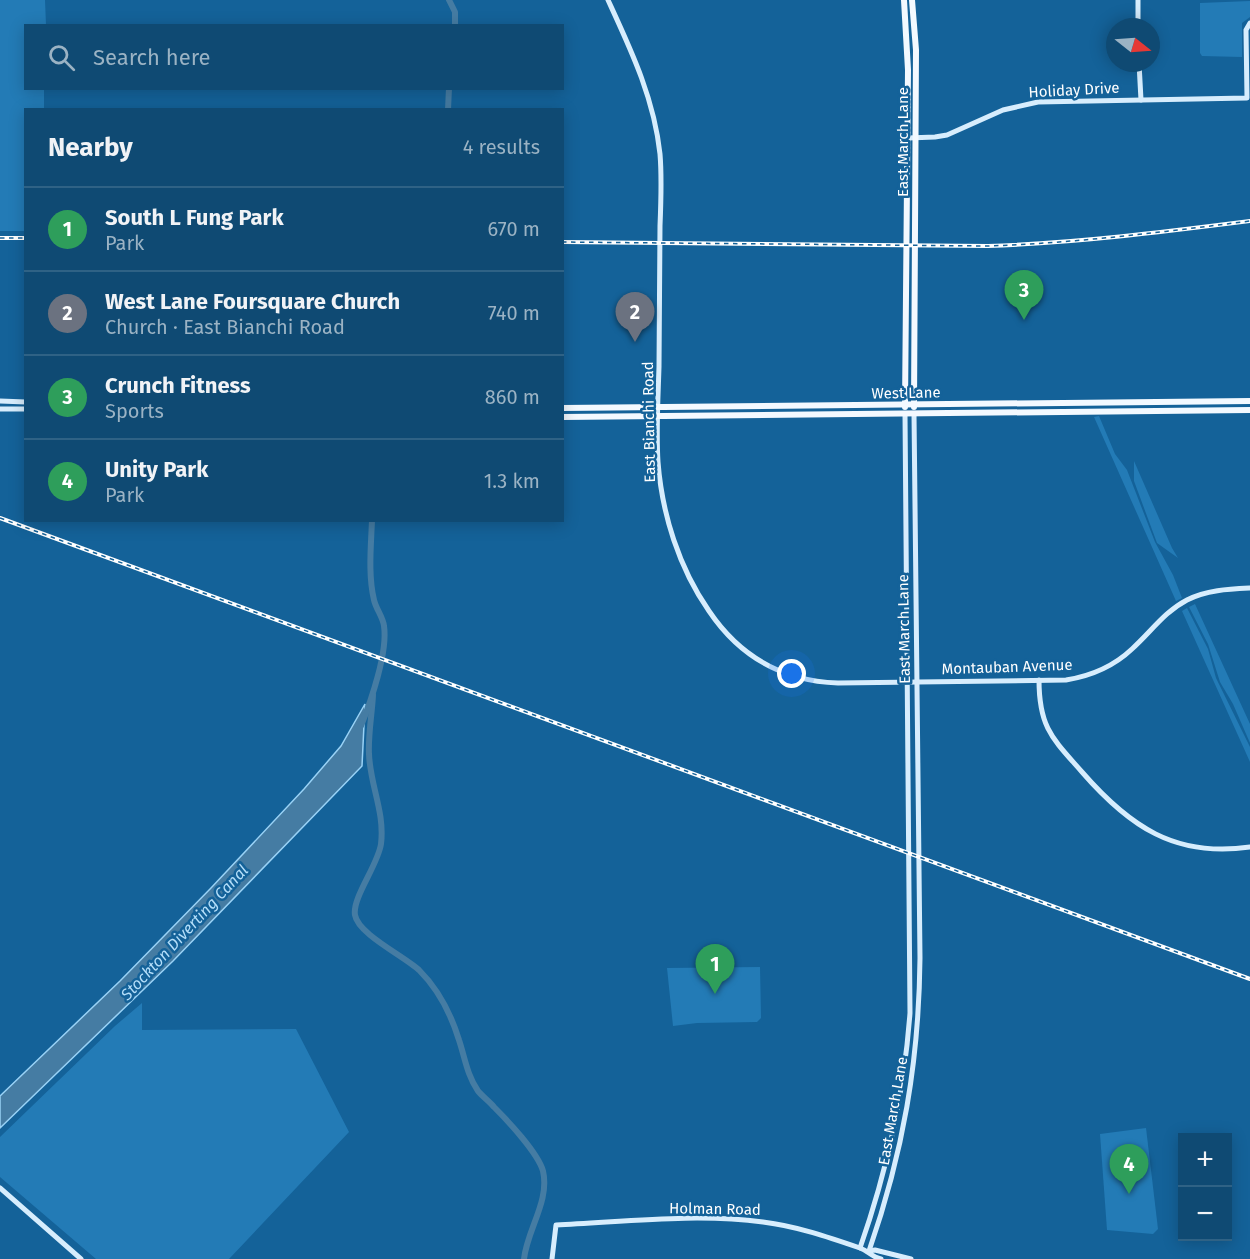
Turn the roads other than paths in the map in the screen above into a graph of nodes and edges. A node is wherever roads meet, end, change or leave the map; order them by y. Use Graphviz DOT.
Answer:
graph roads {
  1 [pos="608,0"];
  2 [pos="904,0"];
  3 [pos="912,0"];
  4 [pos="1138,0"];
  5 [pos="1138,18"];
  6 [pos="1249,24"];
  7 [pos="1139,72"];
  8 [pos="1141,100"];
  9 [pos="911,138"];
  10 [pos="0,401"];
  11 [pos="1250,401"];
  12 [pos="24,402"];
  13 [pos="914,404"];
  14 [pos="905,405"];
  15 [pos="658,407"];
  16 [pos="564,408"];
  17 [pos="0,409"];
  18 [pos="24,410"];
  19 [pos="1250,410"];
  20 [pos="905,414"];
  21 [pos="914,414"];
  22 [pos="658,416"];
  23 [pos="564,417"];
  24 [pos="1250,588"];
  25 [pos="1039,680"];
  26 [pos="908,682"];
  27 [pos="916,682"];
  28 [pos="1250,847"];
  29 [pos="0,1188"];
  30 [pos="860,1248"];
  31 [pos="869,1251"];
  32 [pos="81,1259"];
  33 [pos="552,1259"];
  34 [pos="881,1259"];
  35 [pos="911,1259"];
  1 -- 15 [label="main road, East Bianchi Road"];
  2 -- 9 [label="main road, East March Lane"];
  3 -- 9 [label="main road, East March Lane"];
  4 -- 5 [label="main road"];
  6 -- 8 [label="main road, Holiday Drive"];
  7 -- 8 [label="main road"];
  8 -- 9 [label="main road, Holiday Drive"];
  9 -- 13 [label="main road, East March Lane"];
  9 -- 14 [label="main road, East March Lane"];
  10 -- 12 [label="main road"];
  11 -- 13 [label="main road, West Lane"];
  13 -- 14 [label="main road, West Lane"];
  13 -- 21 [label="main road, East March Lane"];
  14 -- 15 [label="main road, West Lane"];
  14 -- 20 [label="main road, East March Lane"];
  15 -- 16 [label="main road, West Lane"];
  15 -- 22 [label="main road, East Bianchi Road"];
  17 -- 18 [label="main road"];
  19 -- 21 [label="main road, West Lane"];
  20 -- 21 [label="main road, West Lane"];
  20 -- 22 [label="main road, West Lane"];
  20 -- 26 [label="main road, East March Lane"];
  21 -- 27 [label="main road, East March Lane"];
  22 -- 23 [label="main road, West Lane"];
  22 -- 26 [label="main road, East Bianchi Road"];
  24 -- 25 [label="main road, Montauban Avenue"];
  25 -- 27 [label="main road, Montauban Avenue"];
  25 -- 28 [label="main road"];
  26 -- 27 [label="main road, East Bianchi Road"];
  26 -- 30 [label="main road, East March Lane"];
  27 -- 31 [label="main road, East March Lane"];
  29 -- 32 [label="main road"];
  30 -- 31 [label="main road, Holman Road"];
  30 -- 33 [label="main road, Holman Road"];
  31 -- 34 [label="main road, Holman Road"];
  31 -- 35 [label="main road, Holman Road"];
}
